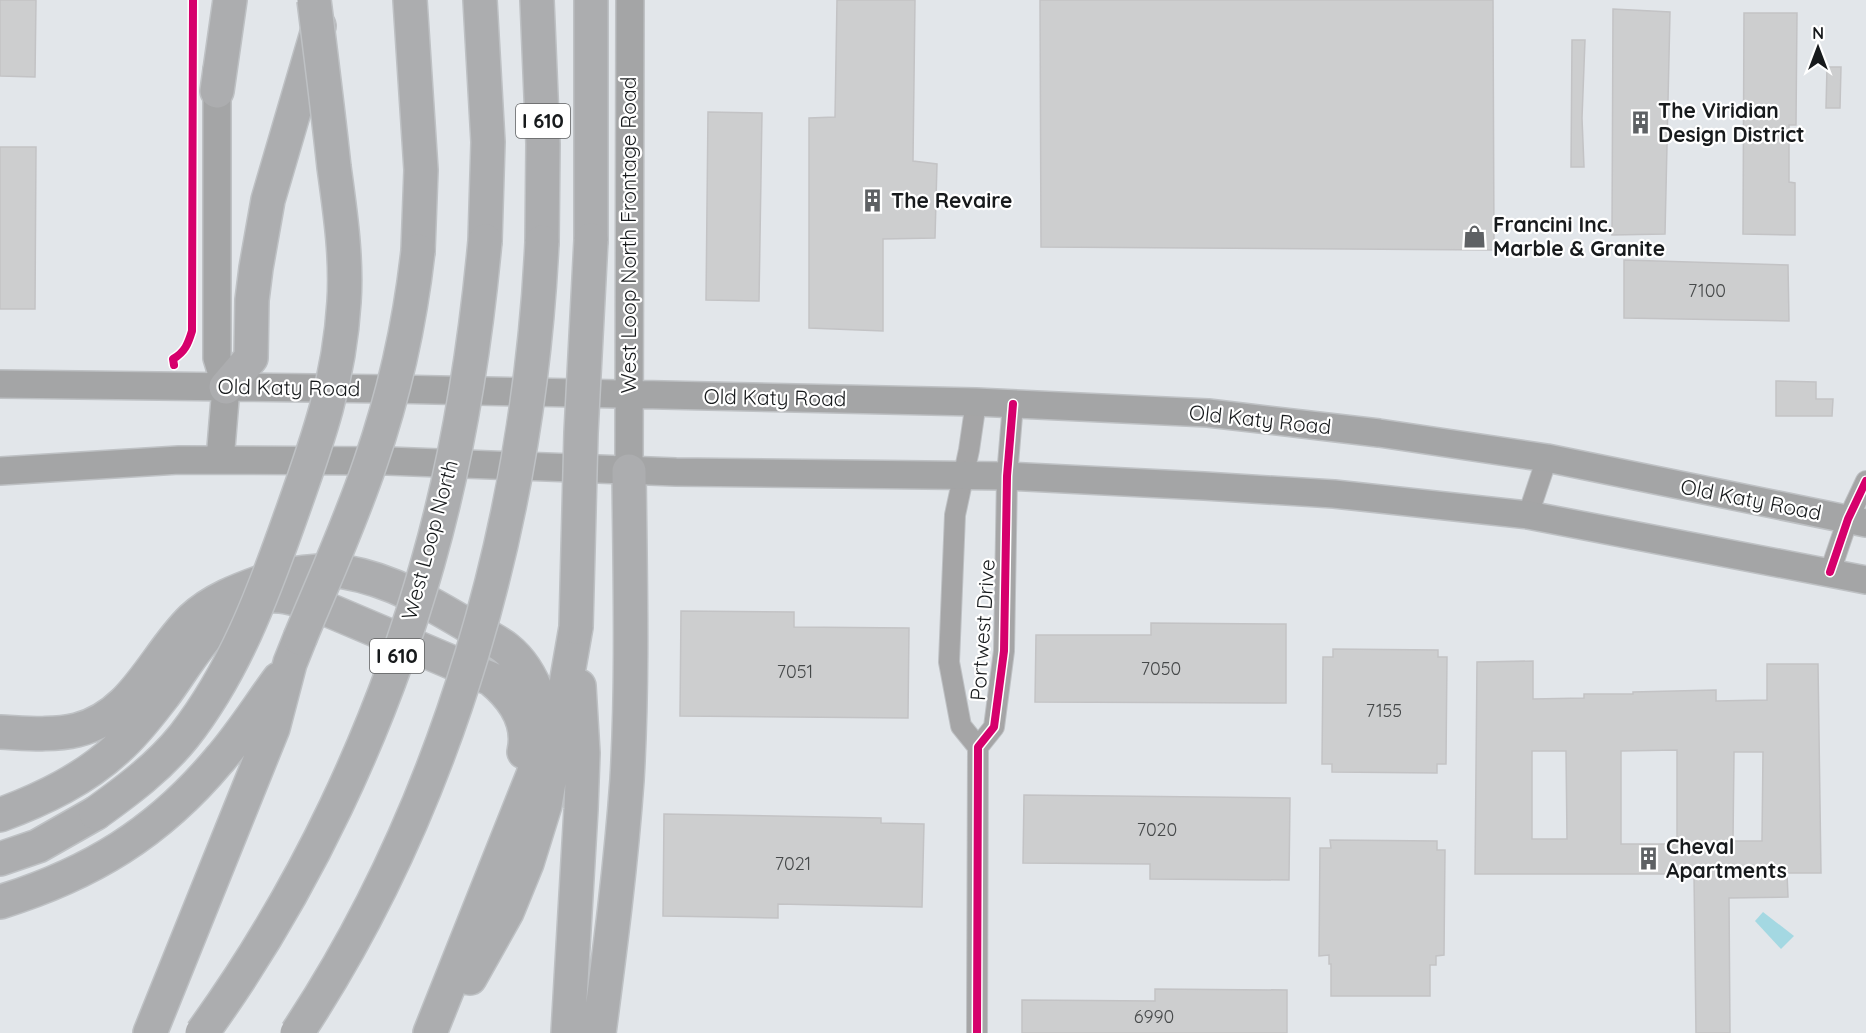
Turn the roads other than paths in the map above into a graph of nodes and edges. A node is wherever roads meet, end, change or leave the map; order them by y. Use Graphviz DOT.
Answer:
graph roads {
  1 [pos="217,0"];
  2 [pos="230,0"];
  3 [pos="314,0"];
  4 [pos="329,0"];
  5 [pos="410,0"];
  6 [pos="480,0"];
  7 [pos="537,0"];
  8 [pos="591,0"];
  9 [pos="630,0"];
  10 [pos="217,92"];
  11 [pos="0,384"];
  12 [pos="226,387"];
  13 [pos="629,395"];
  14 [pos="976,402"];
  15 [pos="1012,404"];
  16 [pos="1547,458"];
  17 [pos="220,460"];
  18 [pos="0,471"];
  19 [pos="629,471"];
  20 [pos="964,475"];
  21 [pos="1007,476"];
  22 [pos="1866,481"];
  23 [pos="1528,515"];
  24 [pos="1857,521"];
  25 [pos="1849,576"];
  26 [pos="576,627"];
  27 [pos="295,650"];
  28 [pos="0,732"];
  29 [pos="978,747"];
  30 [pos="0,815"];
  31 [pos="0,859"];
  32 [pos="0,902"];
  33 [pos="150,1033"];
  34 [pos="202,1033"];
  35 [pos="297,1033"];
  36 [pos="413,1033"];
  37 [pos="430,1033"];
  38 [pos="568,1033"];
  39 [pos="599,1033"];
  40 [pos="977,1033"];
  1 -- 10 [label="main road"];
  2 -- 10 [label="highway"];
  3 -- 31 [label="highway, bridge"];
  4 -- 12 [label="highway"];
  5 -- 27 [label="highway, bridge"];
  6 -- 34 [label="highway, West Loop North / I 610, bridge"];
  7 -- 35 [label="highway, I 610, bridge"];
  8 -- 26 [label="highway, bridge"];
  9 -- 13 [label="main road, West Loop North Frontage Road"];
  10 -- 12 [label="main road"];
  11 -- 12 [label="main road, Old Katy Road"];
  12 -- 13 [label="main road, Old Katy Road"];
  12 -- 17 [label="main road"];
  13 -- 14 [label="main road, Old Katy Road"];
  13 -- 19 [label="main road, West Loop North Frontage Road"];
  14 -- 15 [label="main road, Old Katy Road"];
  14 -- 20 [label="street, Portwest Drive"];
  15 -- 16 [label="main road, Old Katy Road"];
  15 -- 21 [label="street, Portwest Drive"];
  16 -- 23 [label="street"];
  16 -- 24 [label="main road, Old Katy Road"];
  17 -- 18 [label="main road, Old Katy Road"];
  17 -- 19 [label="main road, Old Katy Road"];
  19 -- 20 [label="main road, Old Katy Road"];
  19 -- 39 [label="highway"];
  20 -- 21 [label="main road, Old Katy Road"];
  20 -- 29 [label="street, Portwest Drive"];
  21 -- 23 [label="main road, Old Katy Road"];
  21 -- 29 [label="street, Portwest Drive"];
  22 -- 24 [label="street, Old Katy Road"];
  23 -- 25 [label="main road, Old Katy Road"];
  24 -- 25 [label="street, Old Katy Road"];
  26 -- 37 [label="highway"];
  26 -- 38 [label="highway"];
  27 -- 32 [label="highway"];
  27 -- 33 [label="highway"];
  28 -- 37 [label="highway"];
  29 -- 40 [label="street"];
  30 -- 36 [label="highway"];
}
